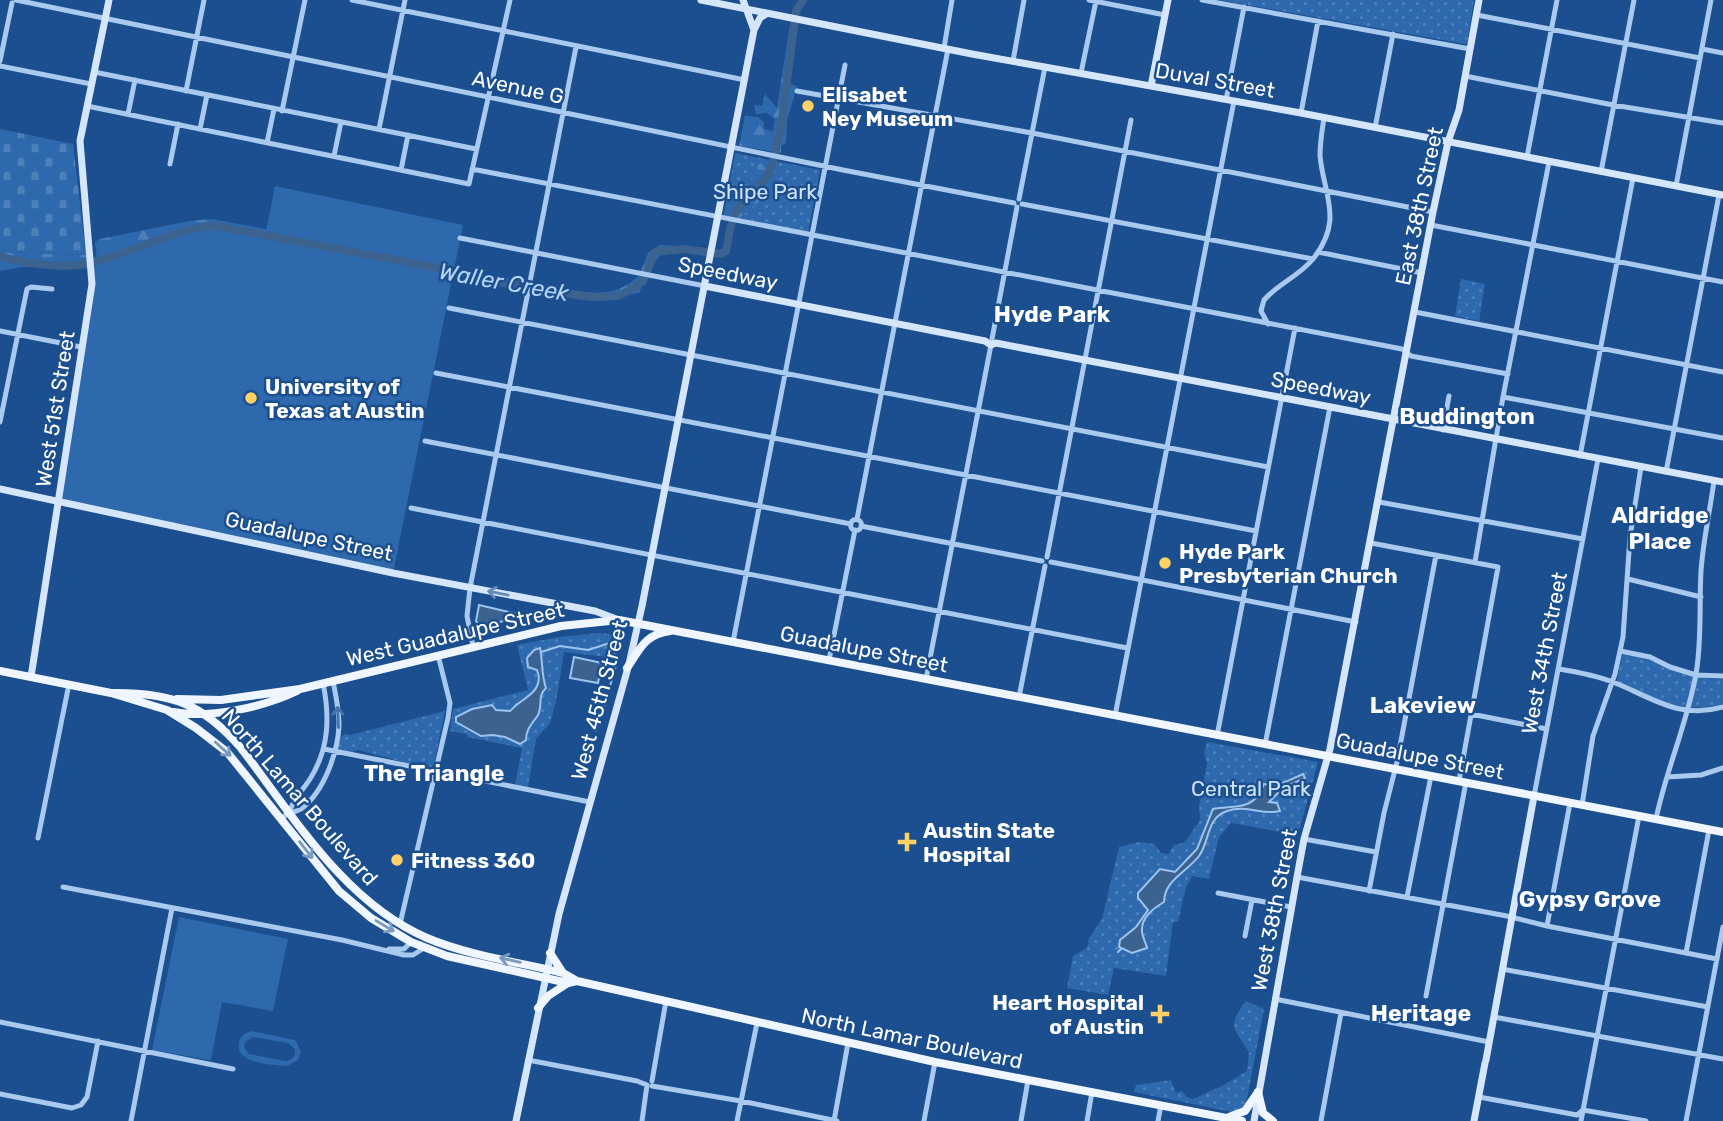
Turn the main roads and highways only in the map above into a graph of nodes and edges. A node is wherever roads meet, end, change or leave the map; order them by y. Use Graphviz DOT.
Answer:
graph roads {
  1 [pos="620,620"];
  2 [pos="676,631"];
  3 [pos="628,668"];
  4 [pos="0,671"];
  5 [pos="300,689"];
  6 [pos="111,693"];
  7 [pos="177,699"];
  8 [pos="167,710"];
  9 [pos="232,710"];
  10 [pos="206,714"];
  11 [pos="226,731"];
  12 [pos="241,767"];
  13 [pos="268,783"];
  14 [pos="1723,832"];
  15 [pos="356,892"];
  16 [pos="349,900"];
  17 [pos="428,938"];
  18 [pos="411,942"];
  19 [pos="550,953"];
  20 [pos="545,973"];
  21 [pos="563,973"];
  22 [pos="572,982"];
  23 [pos="538,1008"];
  24 [pos="1226,1118"];
  25 [pos="1242,1121"];
  26 [pos="1273,1121"];
  1 -- 2 [label="main road, Guadalupe Street"];
  1 -- 5 [label="main road, West Guadalupe Street"];
  2 -- 3 [label="main road"];
  2 -- 14 [label="main road, Guadalupe Street"];
  4 -- 6 [label="main road, North Lamar Boulevard"];
  5 -- 7 [label="main road, West Guadalupe Street"];
  5 -- 9 [label="main road, West Guadalupe Street"];
  6 -- 7 [label="main road, North Lamar Boulevard"];
  6 -- 8 [label="main road, North Lamar Boulevard"];
  7 -- 10 [label="main road, North Lamar Boulevard"];
  8 -- 10 [label="main road, West Guadalupe Street"];
  8 -- 12 [label="main road, North Lamar Boulevard, one-way"];
  9 -- 10 [label="main road, West Guadalupe Street"];
  9 -- 11 [label="main road"];
  10 -- 11 [label="main road, North Lamar Boulevard"];
  11 -- 13 [label="main road, North Lamar Boulevard"];
  12 -- 13 [label="main road"];
  12 -- 16 [label="main road, North Lamar Boulevard, one-way"];
  13 -- 15 [label="main road, North Lamar Boulevard"];
  15 -- 16 [label="main road"];
  15 -- 17 [label="main road, North Lamar Boulevard"];
  16 -- 18 [label="main road, North Lamar Boulevard, one-way"];
  17 -- 18 [label="main road"];
  20 -- 17 [label="main road, North Lamar Boulevard, one-way"];
  18 -- 20 [label="main road, North Lamar Boulevard"];
  19 -- 21 [label="main road"];
  20 -- 21 [label="main road, North Lamar Boulevard"];
  20 -- 22 [label="main road, North Lamar Boulevard"];
  21 -- 22 [label="main road, North Lamar Boulevard"];
  22 -- 23 [label="main road"];
  22 -- 24 [label="main road, North Lamar Boulevard"];
  24 -- 25 [label="main road, North Lamar Boulevard"];
  24 -- 26 [label="main road"];
}
